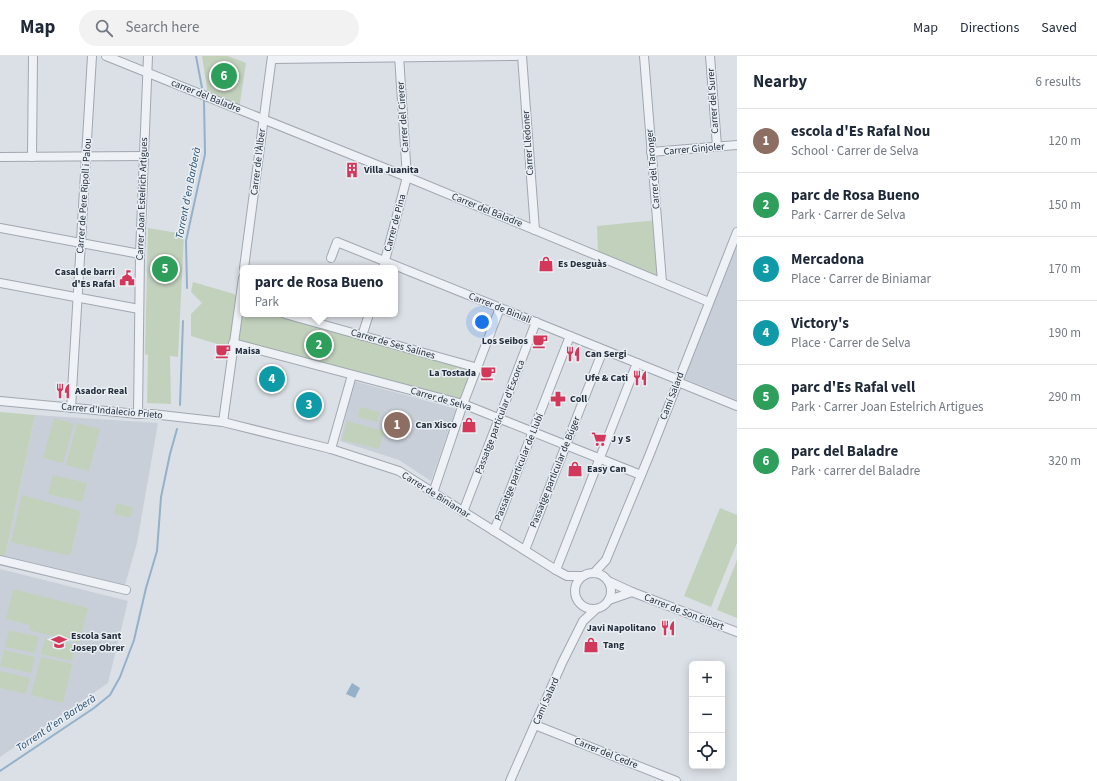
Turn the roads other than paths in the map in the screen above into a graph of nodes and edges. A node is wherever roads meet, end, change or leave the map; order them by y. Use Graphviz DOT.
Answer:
graph roads {
  1 [pos="33,56"];
  2 [pos="92,56"];
  3 [pos="106,56"];
  4 [pos="148,56"];
  5 [pos="399,56"];
  6 [pos="516,56"];
  7 [pos="522,56"];
  8 [pos="644,56"];
  9 [pos="710,56"];
  10 [pos="272,58"];
  11 [pos="148,72"];
  12 [pos="264,119"];
  13 [pos="737,145"];
  14 [pos="717,146"];
  15 [pos="652,152"];
  16 [pos="144,156"];
  17 [pos="0,157"];
  18 [pos="32,157"];
  19 [pos="86,157"];
  20 [pos="407,177"];
  21 [pos="0,228"];
  22 [pos="535,230"];
  23 [pos="737,232"];
  24 [pos="80,242"];
  25 [pos="140,254"];
  26 [pos="331,258"];
  27 [pos="384,264"];
  28 [pos="244,265"];
  29 [pos="398,269"];
  30 [pos="662,282"];
  31 [pos="0,283"];
  32 [pos="77,296"];
  33 [pos="709,302"];
  34 [pos="500,308"];
  35 [pos="139,309"];
  36 [pos="240,311"];
  37 [pos="296,317"];
  38 [pos="368,317"];
  39 [pos="536,322"];
  40 [pos="362,336"];
  41 [pos="570,336"];
  42 [pos="233,343"];
  43 [pos="603,350"];
  44 [pos="637,363"];
  45 [pos="478,368"];
  46 [pos="352,374"];
  47 [pos="678,381"];
  48 [pos="0,401"];
  49 [pos="464,404"];
  50 [pos="737,406"];
  51 [pos="71,408"];
  52 [pos="138,414"];
  53 [pos="500,419"];
  54 [pos="223,422"];
  55 [pos="533,432"];
  56 [pos="566,445"];
  57 [pos="331,450"];
  58 [pos="600,459"];
  59 [pos="641,476"];
  60 [pos="433,493"];
  61 [pos="463,512"];
  62 [pos="494,531"];
  63 [pos="525,550"];
  64 [pos="0,560"];
  65 [pos="606,560"];
  66 [pos="556,570"];
  67 [pos="594,573"];
  68 [pos="566,576"];
  69 [pos="583,576"];
  70 [pos="607,579"];
  71 [pos="575,589"];
  72 [pos="126,590"];
  73 [pos="632,592"];
  74 [pos="577,600"];
  75 [pos="609,600"];
  76 [pos="595,610"];
  77 [pos="583,621"];
  78 [pos="737,632"];
  79 [pos="535,725"];
  80 [pos="510,781"];
  81 [pos="676,781"];
  1 -- 18 [label="street"];
  2 -- 19 [label="street, Carrer de Pere Ripoll i Palou"];
  3 -- 11 [label="street, carrer del Baladre"];
  4 -- 11 [label="street, Carrer Joan Estelrich Artigues"];
  5 -- 6 [label="street"];
  5 -- 10 [label="street"];
  5 -- 20 [label="street, Carrer del Cirerer"];
  7 -- 22 [label="street, Carrer Lledoner"];
  8 -- 15 [label="street, Carrer del Taronger"];
  9 -- 14 [label="street, Carrer del Surer"];
  10 -- 12 [label="street, Carrer de l'Àlber"];
  11 -- 12 [label="street, carrer del Baladre"];
  11 -- 16 [label="street, Carrer Joan Estelrich Artigues"];
  12 -- 20 [label="street, Carrer del Baladre"];
  12 -- 28 [label="street, Carrer de l'Àlber"];
  13 -- 14 [label="street, Carrer Ginjoler"];
  14 -- 15 [label="street, Carrer Ginjoler"];
  15 -- 30 [label="street, Carrer del Taronger"];
  16 -- 19 [label="street"];
  16 -- 25 [label="street, Carrer Joan Estelrich Artigues"];
  17 -- 18 [label="street"];
  18 -- 19 [label="street"];
  19 -- 24 [label="street, Carrer de Pere Ripoll i Palou"];
  20 -- 22 [label="street, Carrer del Baladre"];
  20 -- 27 [label="street, Carrer de Pina"];
  21 -- 24 [label="street"];
  22 -- 30 [label="street, Carrer del Baladre"];
  23 -- 33 [label="street, Camí Salard"];
  24 -- 25 [label="street"];
  24 -- 32 [label="street, Carrer de Pere Ripoll i Palou"];
  25 -- 35 [label="street, Carrer Joan Estelrich Artigues"];
  26 -- 27 [label="street, Carrer de Biniali"];
  29 -- 34 [label="street, Carrer de Biniali"];
  30 -- 33 [label="street, Carrer del Baladre"];
  31 -- 32 [label="street"];
  32 -- 35 [label="street"];
  32 -- 51 [label="street, Carrer de Pere Ripoll i Palou"];
  33 -- 47 [label="street, Camí Salard"];
  34 -- 39 [label="street, Carrer de Biniali"];
  34 -- 45 [label="street"];
  35 -- 52 [label="street, Carrer Joan Estelrich Artigues"];
  36 -- 42 [label="street"];
  37 -- 40 [label="street, Carrer de Ses Salines"];
  38 -- 40 [label="street"];
  39 -- 41 [label="street, Carrer de Biniali"];
  39 -- 53 [label="street, Passatge particular d'Escorca"];
  40 -- 45 [label="street, Carrer de Ses Salines"];
  41 -- 43 [label="street, Carrer de Biniali"];
  41 -- 55 [label="street, Passatge particular de Llubí"];
  42 -- 46 [label="street, Carrer de Selva"];
  42 -- 54 [label="street"];
  43 -- 44 [label="street, Carrer de Biniali"];
  43 -- 56 [label="street, Passatge particular de Búger"];
  44 -- 47 [label="street, Carrer de Biniali"];
  44 -- 58 [label="street"];
  45 -- 49 [label="street"];
  46 -- 49 [label="street, Carrer de Selva"];
  46 -- 57 [label="street"];
  47 -- 50 [label="street, Carrer de Biniali"];
  47 -- 59 [label="street, Camí Salard"];
  48 -- 51 [label="street, Carrer d'Indalecio Prieto"];
  49 -- 53 [label="street, Carrer de Selva"];
  49 -- 60 [label="street"];
  51 -- 52 [label="street, Carrer d'Indalecio Prieto"];
  52 -- 54 [label="street, Carrer d'Indalecio Prieto"];
  53 -- 55 [label="street, Carrer de Selva"];
  53 -- 61 [label="street, Passatge particular d'Escorca"];
  54 -- 57 [label="street, Carrer de Biniamar"];
  55 -- 56 [label="street, Carrer de Selva"];
  55 -- 62 [label="street, Passatge particular de Llubí"];
  56 -- 58 [label="street, Carrer de Selva"];
  56 -- 63 [label="street, Passatge particular de Búger"];
  57 -- 60 [label="street, Carrer de Biniamar"];
  58 -- 59 [label="street, Carrer de Selva"];
  58 -- 66 [label="street"];
  59 -- 65 [label="street, Camí Salard"];
  60 -- 61 [label="street, Carrer de Biniamar"];
  61 -- 62 [label="street, Carrer de Biniamar"];
  62 -- 63 [label="street, Carrer de Biniamar"];
  63 -- 66 [label="street, Carrer de Biniamar"];
  64 -- 72 [label="street"];
  65 -- 67 [label="street, Camí Salard"];
  65 -- 70 [label="street, Camí Salard"];
  66 -- 68 [label="street, Carrer de Biniamar"];
  67 -- 69 [label="street"];
  67 -- 70 [label="street"];
  68 -- 69 [label="street"];
  68 -- 71 [label="street, Carrer de Biniamar"];
  69 -- 71 [label="street"];
  70 -- 73 [label="street, Carrer de Son Gibert"];
  70 -- 75 [label="street"];
  71 -- 74 [label="street"];
  73 -- 75 [label="street, Carrer de Son Gibert"];
  73 -- 78 [label="street, Carrer de Son Gibert"];
  74 -- 76 [label="street"];
  74 -- 77 [label="street"];
  75 -- 76 [label="street"];
  76 -- 77 [label="street, Camí Salard"];
  77 -- 79 [label="street, Camí Salard"];
  79 -- 80 [label="street, Camí Salard"];
  79 -- 81 [label="street, Carrer del Cedre"];
}
